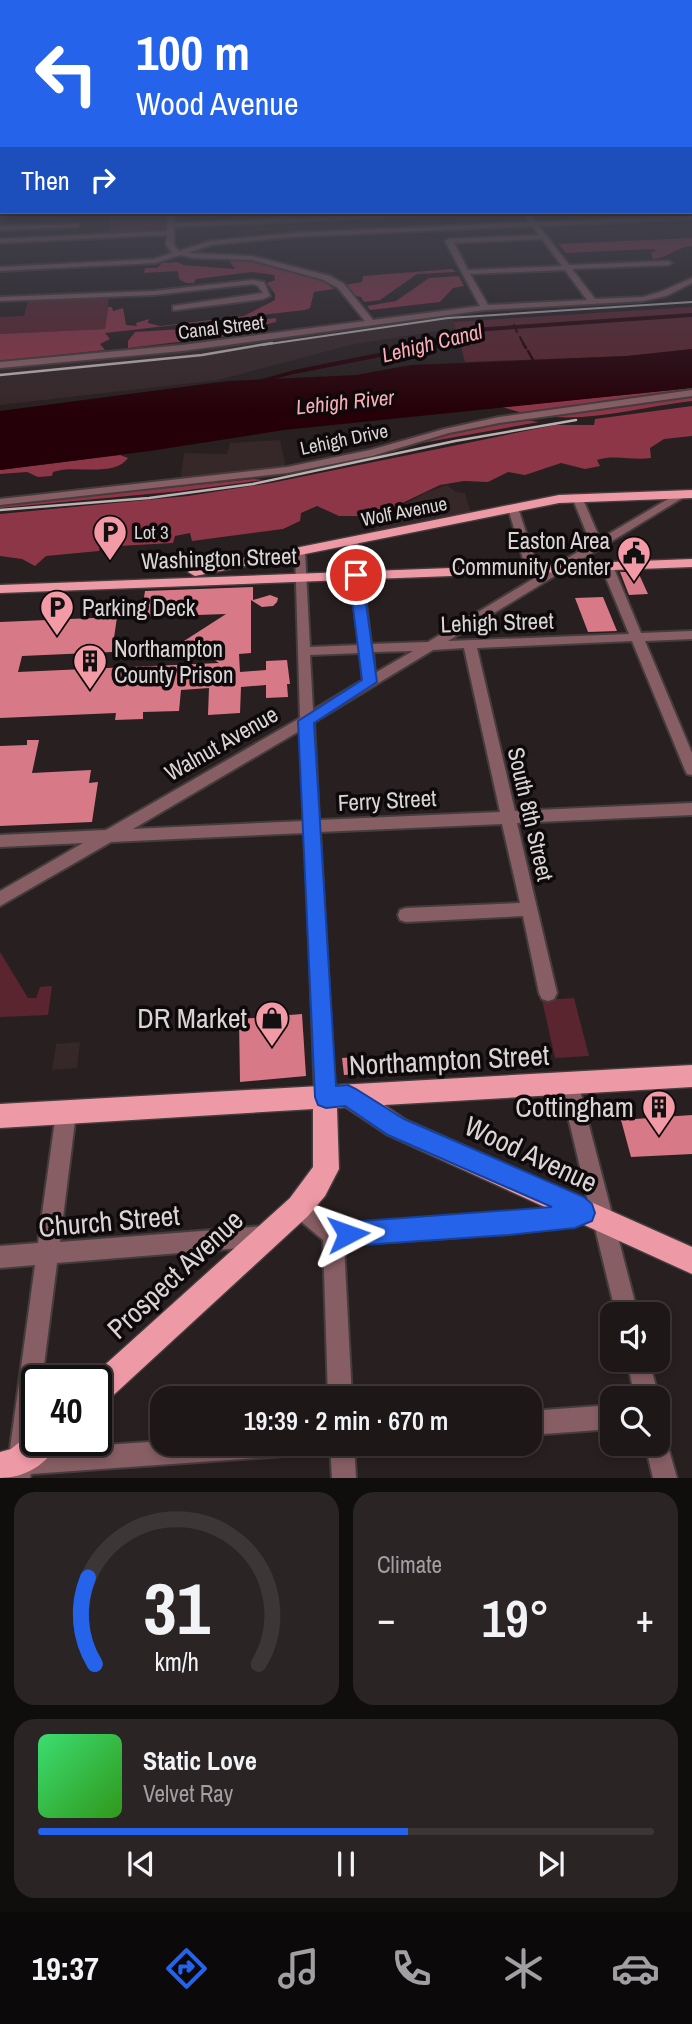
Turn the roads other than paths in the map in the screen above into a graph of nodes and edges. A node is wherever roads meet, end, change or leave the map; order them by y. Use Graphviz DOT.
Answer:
graph roads {
  1 [pos="308,273"];
  2 [pos="467,273"];
  3 [pos="571,273"];
  4 [pos="692,280"];
  5 [pos="229,285"];
  6 [pos="0,299"];
  7 [pos="239,300"];
  8 [pos="593,302"];
  9 [pos="176,308"];
  10 [pos="485,308"];
  11 [pos="371,323"];
  12 [pos="0,365"];
  13 [pos="692,393"];
  14 [pos="686,495"];
  15 [pos="577,497"];
  16 [pos="0,502"];
  17 [pos="513,508"];
  18 [pos="352,541"];
  19 [pos="597,546"];
  20 [pos="299,552"];
  21 [pos="692,563"];
  22 [pos="607,566"];
  23 [pos="561,568"];
  24 [pos="532,569"];
  25 [pos="209,575"];
  26 [pos="356,575"];
  27 [pos="300,577"];
  28 [pos="0,589"];
  29 [pos="692,635"];
  30 [pos="636,638"];
  31 [pos="470,645"];
  32 [pos="429,646"];
  33 [pos="365,649"];
  34 [pos="303,651"];
  35 [pos="370,682"];
  36 [pos="306,721"];
  37 [pos="692,770"];
  38 [pos="692,809"];
  39 [pos="508,817"];
  40 [pos="313,827"];
  41 [pos="107,836"];
  42 [pos="0,841"];
  43 [pos="0,899"];
  44 [pos="529,909"];
  45 [pos="406,915"];
  46 [pos="548,993"];
  47 [pos="692,1076"];
  48 [pos="569,1083"];
  49 [pos="337,1097"];
  50 [pos="66,1113"];
  51 [pos="0,1116"];
  52 [pos="299,1207"];
  53 [pos="593,1217"];
  54 [pos="332,1235"];
  55 [pos="265,1236"];
  56 [pos="47,1254"];
  57 [pos="0,1257"];
  58 [pos="692,1262"];
  59 [pos="623,1302"];
  60 [pos="112,1377"];
  61 [pos="339,1386"];
  62 [pos="600,1417"];
  63 [pos="542,1422"];
  64 [pos="26,1456"];
  65 [pos="153,1456"];
  66 [pos="343,1456"];
  67 [pos="660,1456"];
  68 [pos="12,1469"];
  69 [pos="344,1478"];
  70 [pos="665,1478"];
  1 -- 11 [label="street"];
  2 -- 10 [label="street"];
  3 -- 8 [label="street"];
  4 -- 8 [label="street, Canal Street"];
  5 -- 6 [label="street"];
  5 -- 7 [label="street"];
  5 -- 7 [label="street"];
  7 -- 9 [label="street"];
  8 -- 10 [label="street, Canal Street"];
  10 -- 11 [label="street, Canal Street"];
  11 -- 12 [label="street, Canal Street"];
  13 -- 16 [label="street, Lehigh Drive"];
  14 -- 15 [label="main road, Wolf Avenue"];
  14 -- 19 [label="street, Walnut Avenue"];
  15 -- 17 [label="main road, Wolf Avenue"];
  15 -- 19 [label="street"];
  17 -- 18 [label="main road, Wolf Avenue"];
  17 -- 24 [label="street"];
  18 -- 20 [label="main road, Wolf Avenue"];
  18 -- 26 [label="street"];
  19 -- 23 [label="street, Walnut Avenue"];
  20 -- 25 [label="main road, Wolf Avenue"];
  20 -- 27 [label="street"];
  21 -- 22 [label="main road, Washington Street"];
  22 -- 23 [label="main road, Washington Street"];
  22 -- 30 [label="street"];
  23 -- 24 [label="main road, Washington Street"];
  23 -- 32 [label="street, Walnut Avenue"];
  24 -- 26 [label="main road, Washington Street"];
  25 -- 27 [label="main road, Washington Street"];
  25 -- 28 [label="main road, Washington Street"];
  26 -- 27 [label="main road, Washington Street"];
  26 -- 33 [label="street"];
  27 -- 34 [label="street"];
  29 -- 30 [label="street, Lehigh Street"];
  30 -- 31 [label="street, Lehigh Street"];
  30 -- 37 [label="street"];
  31 -- 32 [label="street, Lehigh Street"];
  31 -- 39 [label="street, South 8th Street"];
  32 -- 33 [label="street, Lehigh Street"];
  32 -- 35 [label="street, Walnut Avenue"];
  33 -- 34 [label="street, Lehigh Street"];
  33 -- 35 [label="street"];
  34 -- 36 [label="street"];
  35 -- 36 [label="street, Walnut Avenue"];
  36 -- 40 [label="street"];
  36 -- 41 [label="street, Walnut Avenue"];
  38 -- 39 [label="street, Ferry Street"];
  39 -- 40 [label="street, Ferry Street"];
  39 -- 44 [label="street, South 8th Street"];
  40 -- 41 [label="street, Ferry Street"];
  40 -- 49 [label="street"];
  41 -- 42 [label="street, Ferry Street"];
  41 -- 43 [label="street, Walnut Avenue"];
  44 -- 45 [label="street"];
  44 -- 46 [label="street, South 8th Street"];
  47 -- 48 [label="main road, Northampton Street"];
  48 -- 49 [label="main road, Northampton Street"];
  48 -- 53 [label="street"];
  49 -- 50 [label="main road, Northampton Street"];
  49 -- 52 [label="main road, Prospect Avenue"];
  49 -- 53 [label="main road, Wood Avenue"];
  50 -- 51 [label="main road, Northampton Street"];
  50 -- 56 [label="street"];
  52 -- 54 [label="street"];
  52 -- 55 [label="main road, Prospect Avenue"];
  53 -- 54 [label="street"];
  53 -- 58 [label="main road, Wood Avenue"];
  53 -- 59 [label="street"];
  54 -- 61 [label="street"];
  55 -- 56 [label="street, Church Street"];
  55 -- 60 [label="main road, Prospect Avenue"];
  56 -- 57 [label="street, Church Street"];
  56 -- 68 [label="street"];
  62 -- 63 [label="street"];
  64 -- 68 [label="main road"];
  65 -- 68 [label="street"];
  66 -- 69 [label="street"];
  67 -- 70 [label="street"];
}
